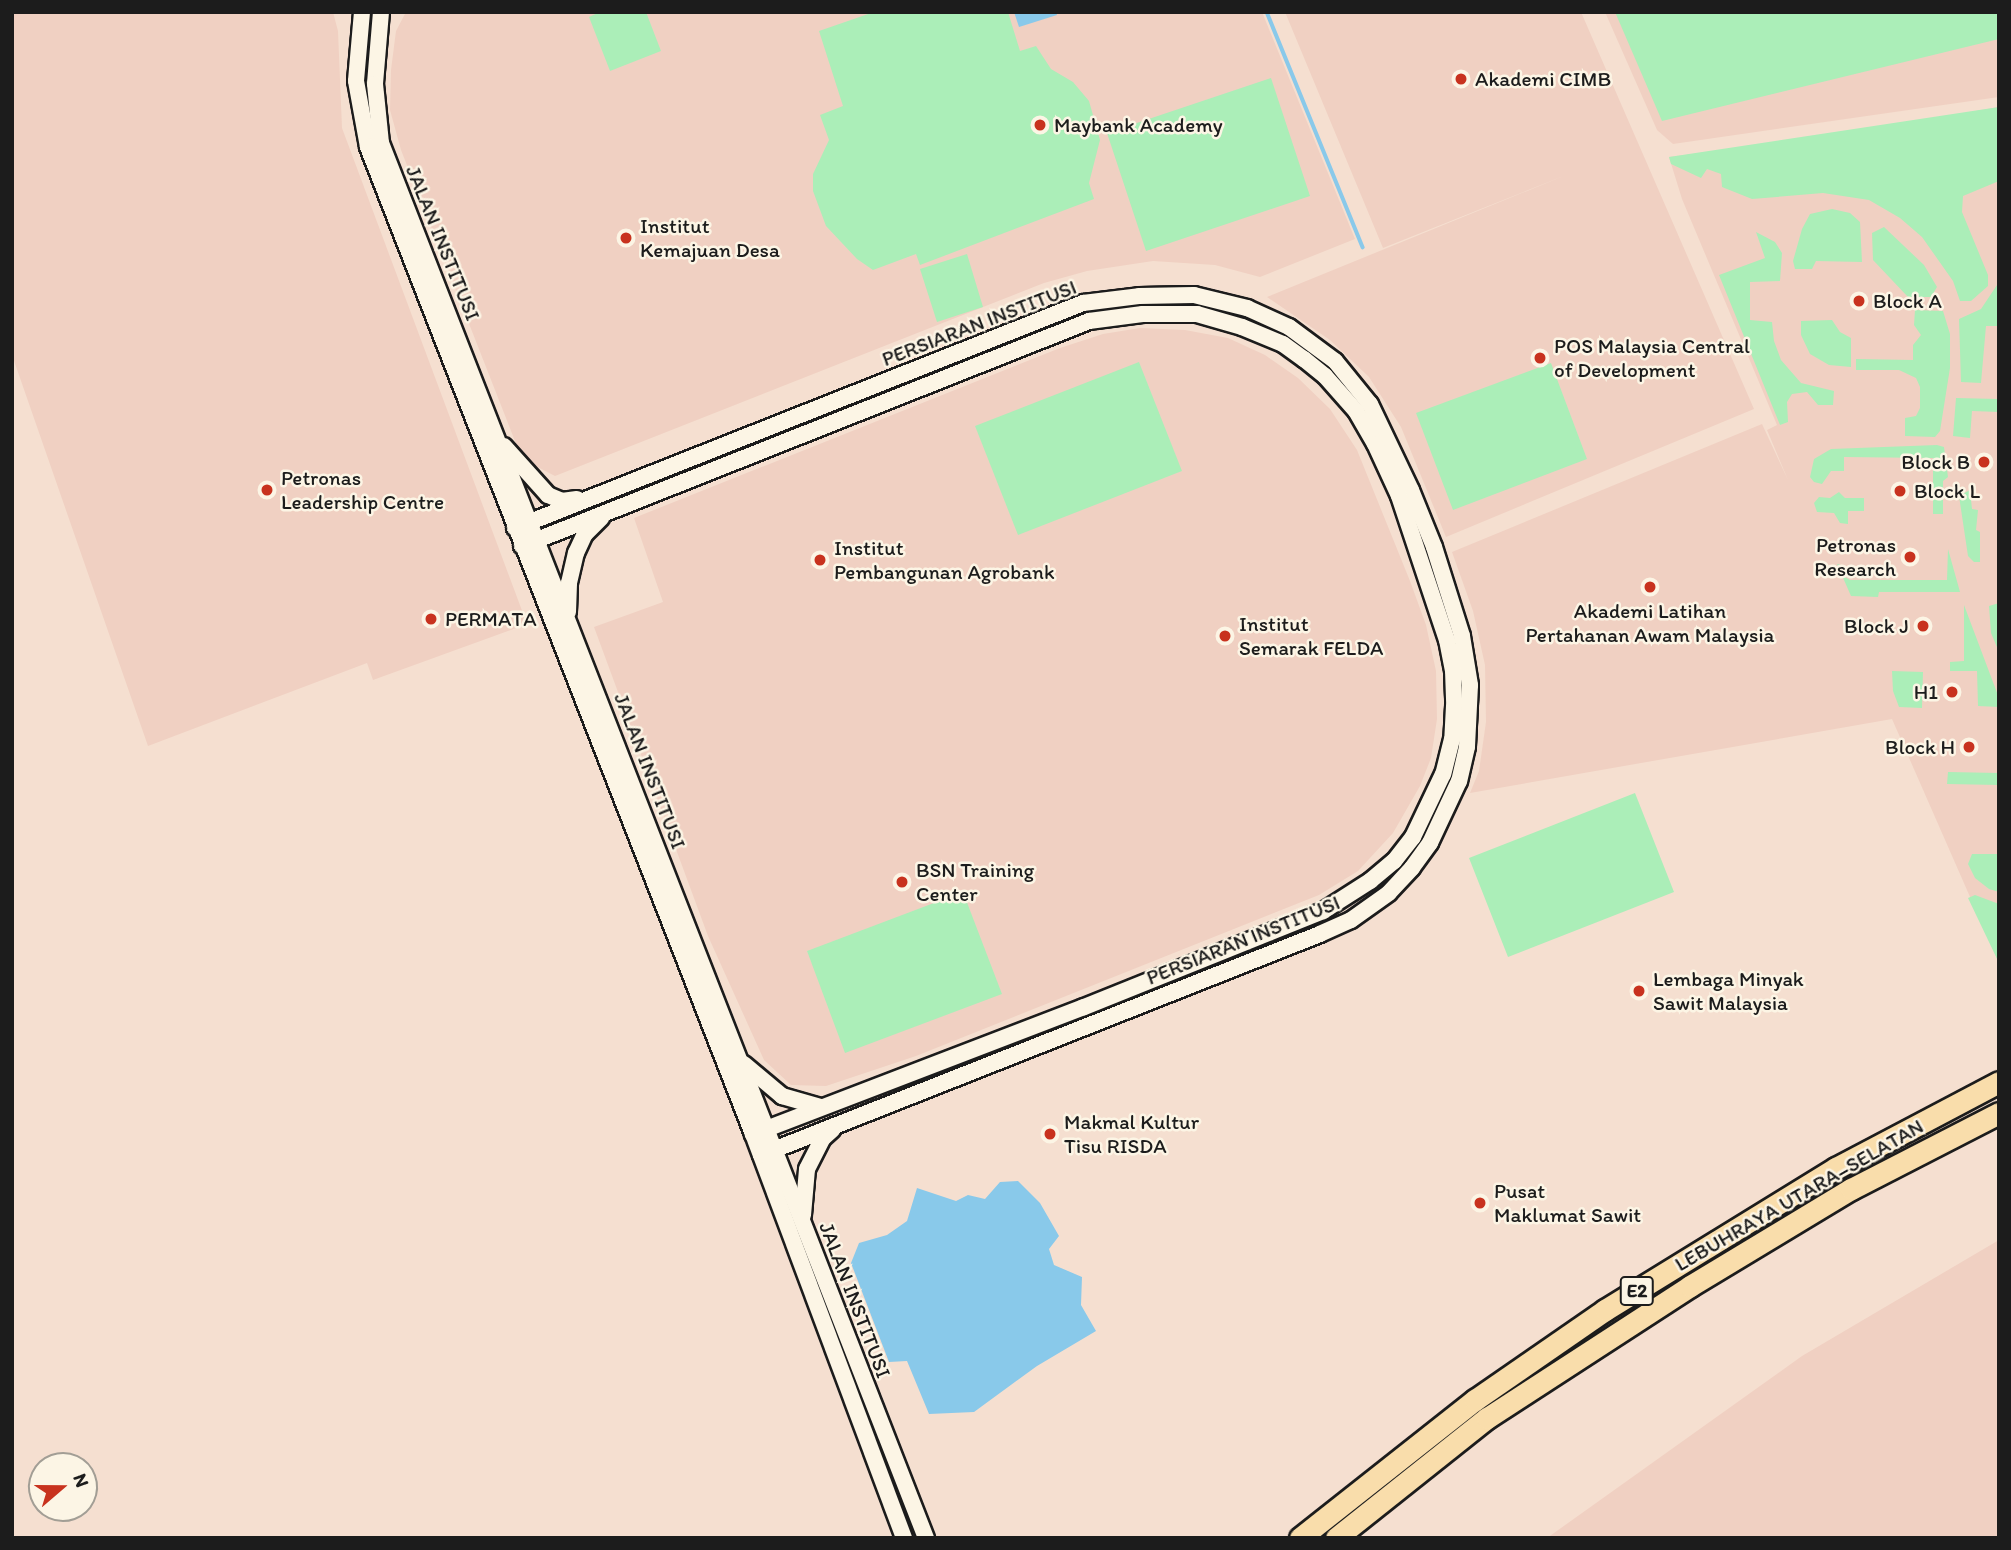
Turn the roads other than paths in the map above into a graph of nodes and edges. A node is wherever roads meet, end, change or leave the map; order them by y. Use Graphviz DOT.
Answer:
graph roads {
  1 [pos="388,12"];
  2 [pos="362,13"];
  3 [pos="380,20"];
  4 [pos="498,439"];
  5 [pos="594,497"];
  6 [pos="605,513"];
  7 [pos="522,525"];
  8 [pos="529,543"];
  9 [pos="567,618"];
  10 [pos="740,1060"];
  11 [pos="1999,1082"];
  12 [pos="823,1107"];
  13 [pos="1999,1113"];
  14 [pos="836,1126"];
  15 [pos="760,1131"];
  16 [pos="768,1153"];
  17 [pos="803,1224"];
  18 [pos="904,1538"];
  19 [pos="926,1538"];
  20 [pos="1300,1538"];
  21 [pos="1336,1538"];
  1 -- 3 [label="street"];
  2 -- 7 [label="street, JALAN INSTITUSI"];
  3 -- 4 [label="street, JALAN INSTITUSI"];
  4 -- 5 [label="street"];
  4 -- 7 [label="street, JALAN INSTITUSI"];
  5 -- 7 [label="street, PERSIARAN INSTITUSI"];
  5 -- 14 [label="street, PERSIARAN INSTITUSI"];
  6 -- 8 [label="street, PERSIARAN INSTITUSI"];
  6 -- 9 [label="street"];
  6 -- 12 [label="street, PERSIARAN INSTITUSI"];
  7 -- 8 [label="street, JALAN INSTITUSI"];
  8 -- 9 [label="street, JALAN INSTITUSI"];
  8 -- 15 [label="street, JALAN INSTITUSI"];
  9 -- 10 [label="street, JALAN INSTITUSI"];
  10 -- 12 [label="street"];
  10 -- 15 [label="street, JALAN INSTITUSI"];
  11 -- 20 [label="highway, LEBUHRAYA UTARA–SELATAN / E2"];
  12 -- 15 [label="street, PERSIARAN INSTITUSI"];
  13 -- 21 [label="highway, LEBUHRAYA UTARA–SELATAN / E2"];
  14 -- 16 [label="street, PERSIARAN INSTITUSI"];
  14 -- 17 [label="street"];
  15 -- 16 [label="street, JALAN INSTITUSI"];
  16 -- 17 [label="street, JALAN INSTITUSI"];
  16 -- 18 [label="street, JALAN INSTITUSI"];
  17 -- 19 [label="street, JALAN INSTITUSI"];
}
